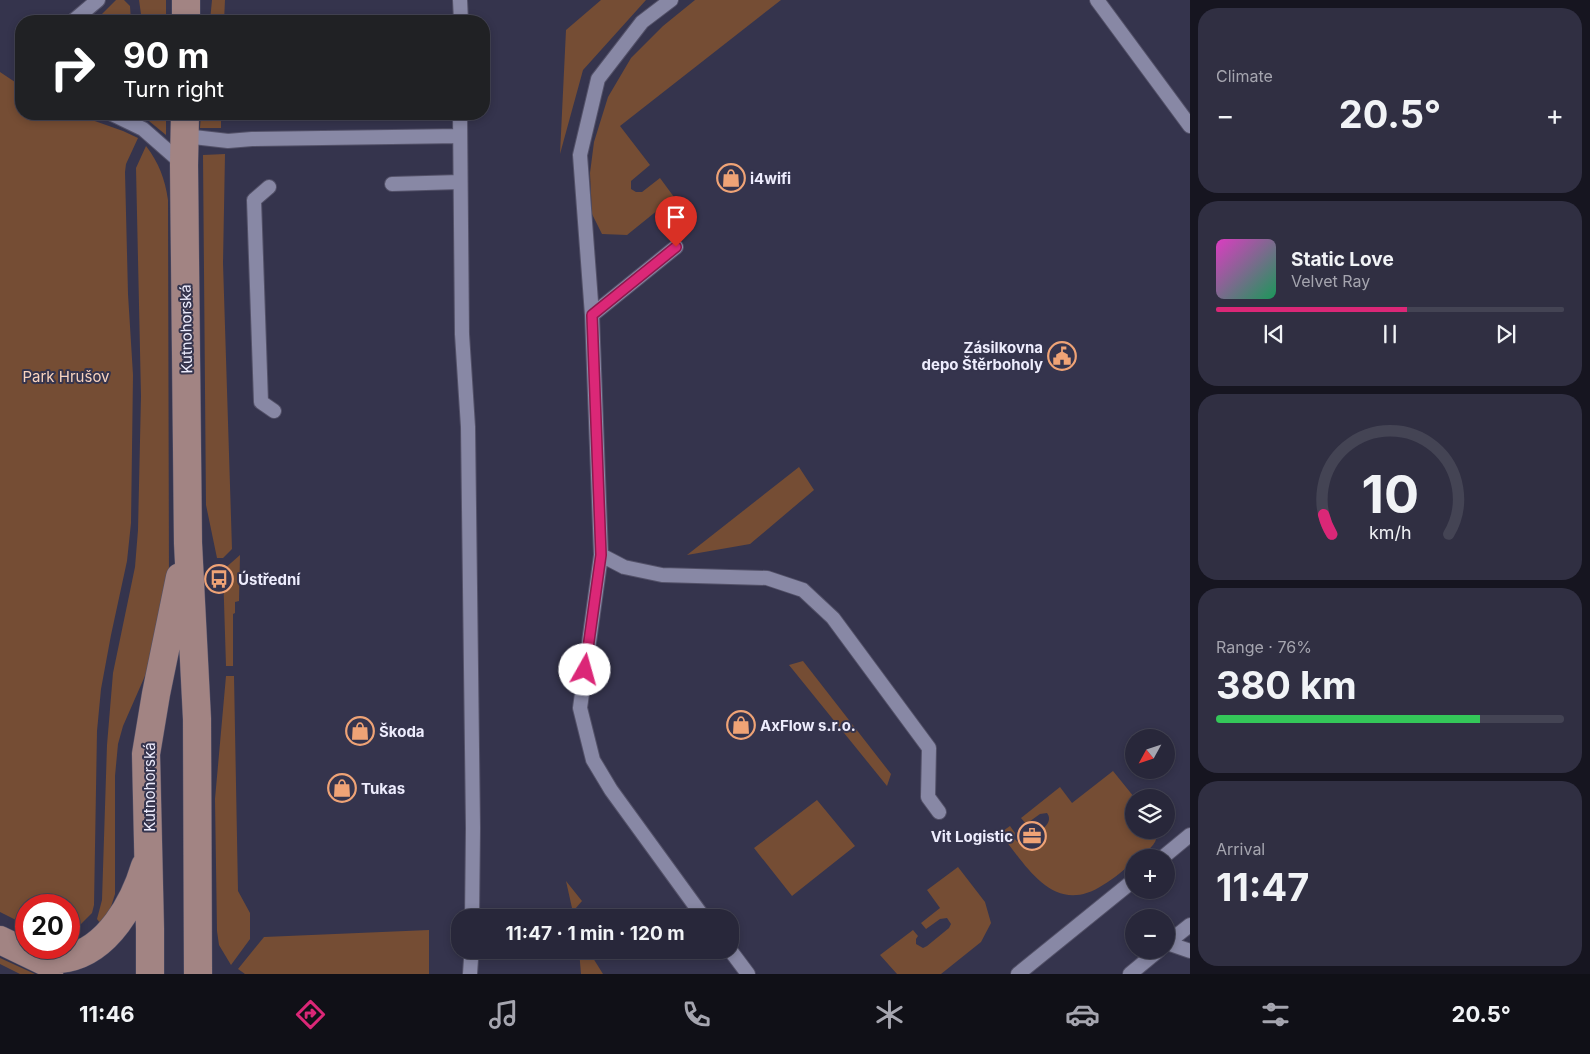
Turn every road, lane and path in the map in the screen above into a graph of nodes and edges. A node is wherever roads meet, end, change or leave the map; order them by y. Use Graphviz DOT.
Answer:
graph roads {
  1 [pos="98,0"];
  2 [pos="186,0"];
  3 [pos="460,0"];
  4 [pos="671,0"];
  5 [pos="1097,0"];
  6 [pos="80,15"];
  7 [pos="186,15"];
  8 [pos="461,15"];
  9 [pos="124,120"];
  10 [pos="460,120"];
  11 [pos="185,125"];
  12 [pos="1190,126"];
  13 [pos="460,136"];
  14 [pos="184,165"];
  15 [pos="460,182"];
  16 [pos="392,184"];
  17 [pos="269,187"];
  18 [pos="676,247"];
  19 [pos="592,315"];
  20 [pos="274,411"];
  21 [pos="188,544"];
  22 [pos="601,555"];
  23 [pos="939,812"];
  24 [pos="1190,835"];
  25 [pos="1173,849"];
  26 [pos="148,856"];
  27 [pos="1125,887"];
  28 [pos="472,909"];
  29 [pos="697,909"];
  30 [pos="1190,924"];
  31 [pos="1175,937"];
  32 [pos="0,940"];
  33 [pos="15,947"];
  34 [pos="1175,948"];
  35 [pos="1190,951"];
  36 [pos="80,954"];
  37 [pos="40,959"];
  38 [pos="737,959"];
  39 [pos="1148,959"];
  40 [pos="472,960"];
  41 [pos="72,974"];
  42 [pos="150,974"];
  43 [pos="198,974"];
  44 [pos="470,974"];
  45 [pos="748,974"];
  46 [pos="1018,974"];
  47 [pos="1130,974"];
  1 -- 6 [label="lane"];
  2 -- 7 [label="main road"];
  3 -- 8 [label="lane"];
  4 -- 19 [label="lane"];
  5 -- 12 [label="lane"];
  9 -- 14 [label="lane"];
  10 -- 13 [label="lane"];
  11 -- 13 [label="lane"];
  11 -- 14 [label="main road, Kutnohorská"];
  13 -- 15 [label="lane"];
  14 -- 21 [label="main road, Kutnohorská"];
  15 -- 16 [label="lane"];
  15 -- 28 [label="lane"];
  17 -- 20 [label="lane"];
  18 -- 19 [label="lane"];
  19 -- 22 [label="lane"];
  21 -- 26 [label="main road, Kutnohorská"];
  21 -- 43 [label="main road, Kutnohorská"];
  22 -- 23 [label="lane"];
  22 -- 29 [label="lane"];
  24 -- 25 [label="lane"];
  26 -- 36 [label="main road"];
  26 -- 42 [label="main road, Kutnohorská"];
  27 -- 46 [label="lane"];
  30 -- 31 [label="lane"];
  32 -- 33 [label="main road"];
  34 -- 35 [label="lane"];
  37 -- 41 [label="main road"];
  38 -- 45 [label="lane"];
  39 -- 47 [label="lane"];
  40 -- 44 [label="lane"];
}
